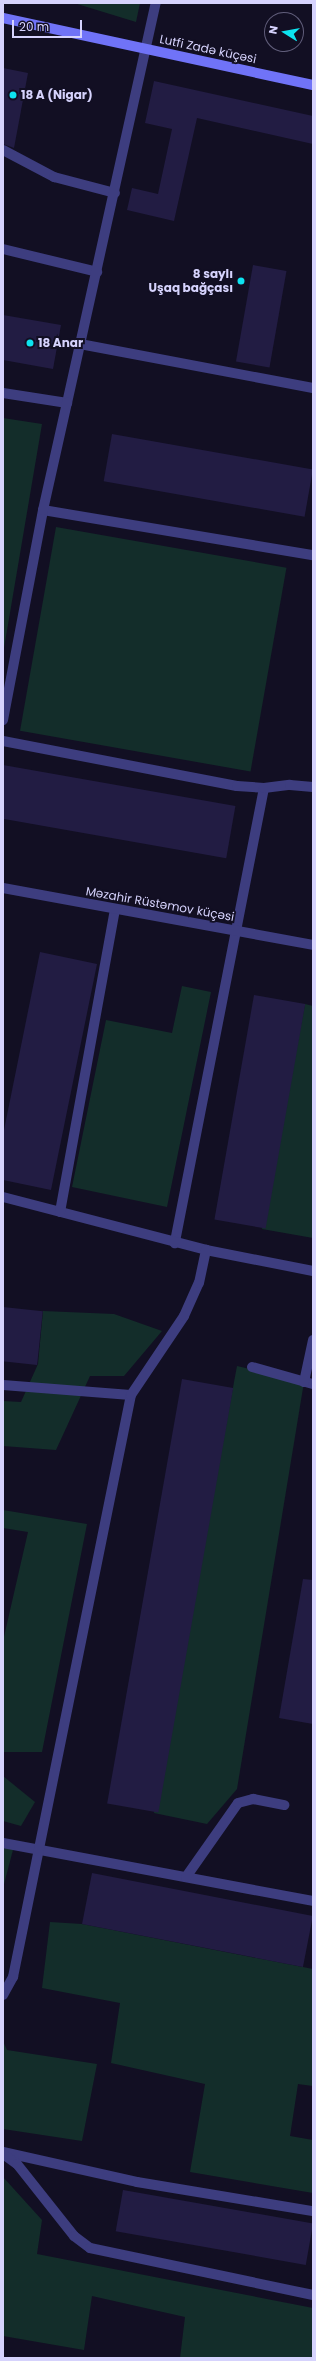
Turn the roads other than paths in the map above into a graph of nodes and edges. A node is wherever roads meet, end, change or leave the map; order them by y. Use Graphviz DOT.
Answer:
graph roads {
  1 [pos="156,3"];
  2 [pos="3,18"];
  3 [pos="146,49"];
  4 [pos="313,85"];
  5 [pos="3,150"];
  6 [pos="115,193"];
  7 [pos="3,249"];
  8 [pos="96,272"];
  9 [pos="80,344"];
  10 [pos="313,388"];
  11 [pos="3,393"];
  12 [pos="66,403"];
  13 [pos="43,510"];
  14 [pos="313,555"];
  15 [pos="7,671"];
  16 [pos="3,720"];
  17 [pos="3,741"];
  18 [pos="313,787"];
  19 [pos="264,788"];
  20 [pos="3,888"];
  21 [pos="115,909"];
  22 [pos="234,931"];
  23 [pos="313,945"];
  24 [pos="3,1197"];
  25 [pos="60,1212"];
  26 [pos="175,1242"];
  27 [pos="206,1250"];
  28 [pos="313,1272"];
  29 [pos="313,1340"];
  30 [pos="252,1367"];
  31 [pos="309,1383"];
  32 [pos="3,1385"];
  33 [pos="131,1395"];
  34 [pos="284,1805"];
  35 [pos="3,1843"];
  36 [pos="39,1849"];
  37 [pos="186,1877"];
  38 [pos="313,1902"];
  39 [pos="3,1995"];
  40 [pos="3,2153"];
  41 [pos="313,2211"];
  42 [pos="313,2295"];
  1 -- 3 [label="street"];
  2 -- 3 [label="main road, Lutfi Zadə küçəsi"];
  3 -- 4 [label="main road, Lutfi Zadə küçəsi"];
  3 -- 6 [label="street"];
  5 -- 6 [label="street"];
  6 -- 8 [label="street"];
  7 -- 8 [label="street"];
  8 -- 9 [label="street"];
  9 -- 10 [label="street"];
  9 -- 12 [label="street"];
  11 -- 12 [label="street"];
  12 -- 13 [label="street"];
  13 -- 14 [label="street"];
  13 -- 15 [label="street"];
  15 -- 16 [label="street"];
  17 -- 19 [label="street"];
  18 -- 19 [label="street"];
  19 -- 22 [label="street"];
  20 -- 21 [label="street, Məzahir Rüstəmov küçəsi"];
  21 -- 22 [label="street, Məzahir Rüstəmov küçəsi"];
  21 -- 25 [label="street"];
  22 -- 23 [label="street, Məzahir Rüstəmov küçəsi"];
  22 -- 26 [label="street"];
  24 -- 25 [label="street"];
  25 -- 26 [label="street"];
  26 -- 27 [label="street"];
  27 -- 28 [label="street"];
  27 -- 33 [label="street"];
  29 -- 31 [label="street"];
  30 -- 31 [label="street"];
  32 -- 33 [label="street"];
  33 -- 36 [label="street"];
  34 -- 37 [label="street"];
  35 -- 36 [label="street"];
  36 -- 37 [label="street"];
  36 -- 39 [label="street"];
  37 -- 38 [label="street"];
  40 -- 41 [label="street"];
  40 -- 42 [label="street"];
}
